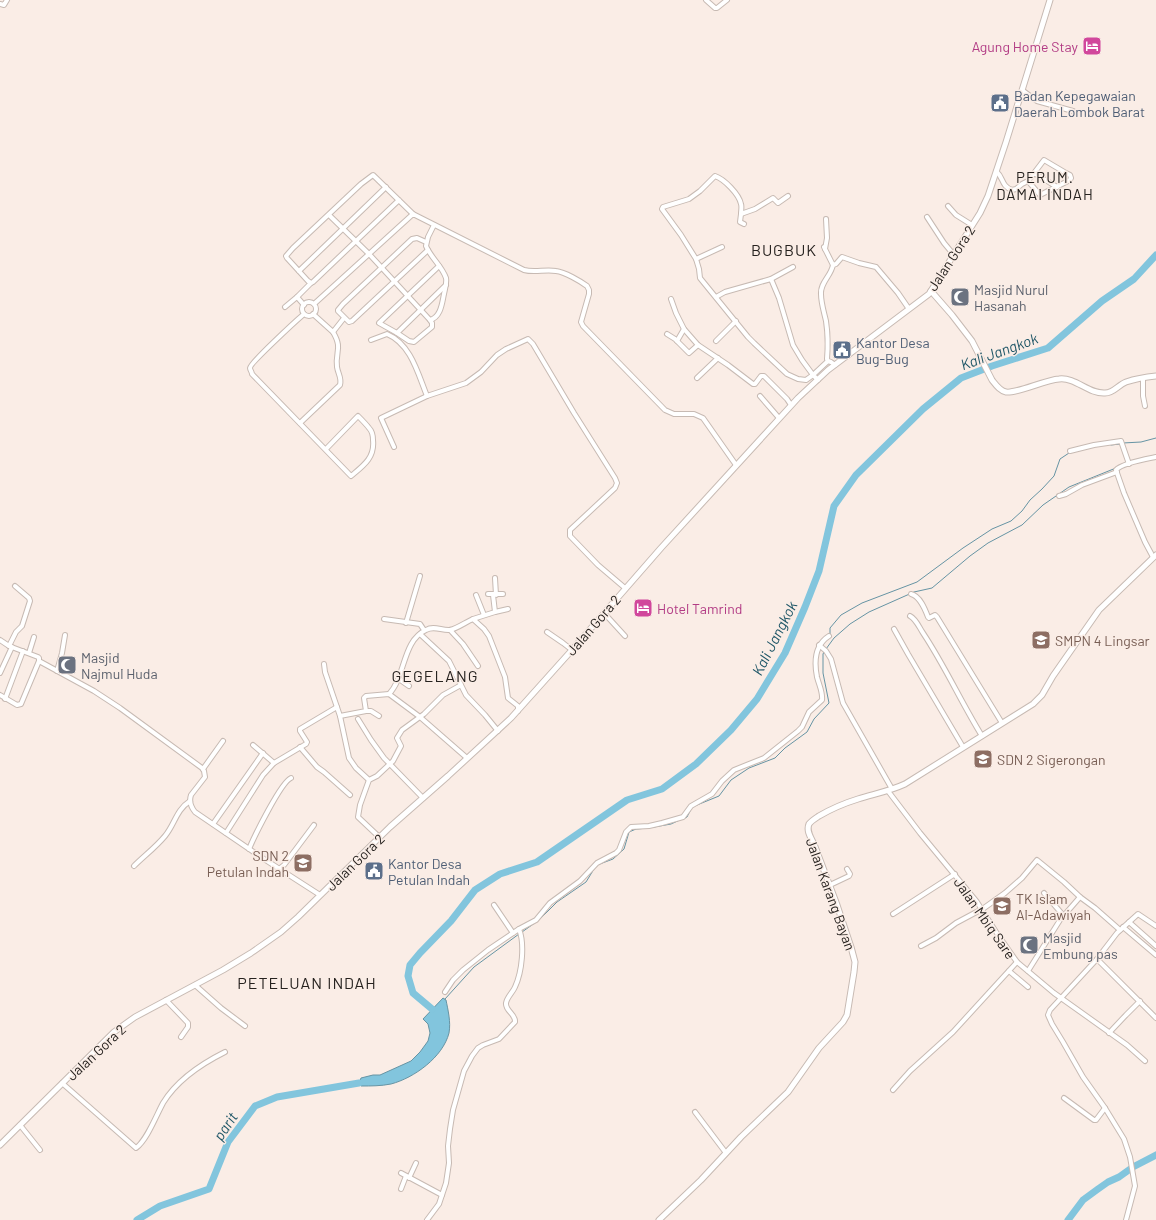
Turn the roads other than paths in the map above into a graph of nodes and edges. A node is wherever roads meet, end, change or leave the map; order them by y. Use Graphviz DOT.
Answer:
graph roads {
  1 [pos="7,0"];
  2 [pos="706,0"];
  3 [pos="727,0"];
  4 [pos="1050,0"];
  5 [pos="0,4"];
  6 [pos="1022,90"];
  7 [pos="1073,111"];
  8 [pos="996,171"];
  9 [pos="1034,173"];
  10 [pos="1028,181"];
  11 [pos="1057,186"];
  12 [pos="386,187"];
  13 [pos="788,196"];
  14 [pos="399,200"];
  15 [pos="948,206"];
  16 [pos="413,214"];
  17 [pos="741,214"];
  18 [pos="329,215"];
  19 [pos="927,217"];
  20 [pos="826,219"];
  21 [pos="744,224"];
  22 [pos="434,225"];
  23 [pos="972,225"];
  24 [pos="343,228"];
  25 [pos="356,241"];
  26 [pos="426,242"];
  27 [pos="824,243"];
  28 [pos="722,247"];
  29 [pos="825,249"];
  30 [pos="428,250"];
  31 [pos="369,254"];
  32 [pos="954,255"];
  33 [pos="696,259"];
  34 [pos="832,265"];
  35 [pos="439,266"];
  36 [pos="382,268"];
  37 [pos="793,268"];
  38 [pos="299,271"];
  39 [pos="771,279"];
  40 [pos="394,281"];
  41 [pos="311,283"];
  42 [pos="446,285"];
  43 [pos="931,291"];
  44 [pos="408,296"];
  45 [pos="296,297"];
  46 [pos="716,297"];
  47 [pos="671,299"];
  48 [pos="314,304"];
  49 [pos="304,305"];
  50 [pos="285,307"];
  51 [pos="909,309"];
  52 [pos="421,310"];
  53 [pos="304,314"];
  54 [pos="313,314"];
  55 [pos="344,318"];
  56 [pos="430,320"];
  57 [pos="736,321"];
  58 [pos="684,329"];
  59 [pos="333,332"];
  60 [pos="397,333"];
  61 [pos="667,334"];
  62 [pos="371,340"];
  63 [pos="677,341"];
  64 [pos="716,341"];
  65 [pos="698,345"];
  66 [pos="718,358"];
  67 [pos="828,361"];
  68 [pos="835,366"];
  69 [pos="813,375"];
  70 [pos="1156,376"];
  71 [pos="697,378"];
  72 [pos="1143,378"];
  73 [pos="818,380"];
  74 [pos="427,396"];
  75 [pos="760,396"];
  76 [pos="791,405"];
  77 [pos="1145,406"];
  78 [pos="779,418"];
  79 [pos="300,423"];
  80 [pos="394,447"];
  81 [pos="326,449"];
  82 [pos="1070,451"];
  83 [pos="1156,457"];
  84 [pos="1128,463"];
  85 [pos="736,465"];
  86 [pos="1117,472"];
  87 [pos="1059,496"];
  88 [pos="1155,556"];
  89 [pos="420,576"];
  90 [pos="495,578"];
  91 [pos="15,586"];
  92 [pos="625,588"];
  93 [pos="503,594"];
  94 [pos="911,594"];
  95 [pos="476,595"];
  96 [pos="492,595"];
  97 [pos="508,609"];
  98 [pos="495,612"];
  99 [pos="604,613"];
  100 [pos="484,615"];
  101 [pos="910,616"];
  102 [pos="384,619"];
  103 [pos="473,619"];
  104 [pos="406,623"];
  105 [pos="894,629"];
  106 [pos="450,630"];
  107 [pos="422,632"];
  108 [pos="547,632"];
  109 [pos="65,634"];
  110 [pos="626,636"];
  111 [pos="829,636"];
  112 [pos="34,637"];
  113 [pos="0,640"];
  114 [pos="820,645"];
  115 [pos="11,646"];
  116 [pos="572,650"];
  117 [pos="22,651"];
  118 [pos="29,653"];
  119 [pos="39,660"];
  120 [pos="324,664"];
  121 [pos="478,666"];
  122 [pos="57,671"];
  123 [pos="0,673"];
  124 [pos="399,679"];
  125 [pos="461,685"];
  126 [pos="409,686"];
  127 [pos="389,694"];
  128 [pos="0,695"];
  129 [pos="5,698"];
  130 [pos="337,707"];
  131 [pos="366,711"];
  132 [pos="518,711"];
  133 [pos="340,716"];
  134 [pos="379,716"];
  135 [pos="420,717"];
  136 [pos="358,718"];
  137 [pos="1002,723"];
  138 [pos="498,731"];
  139 [pos="982,736"];
  140 [pos="223,741"];
  141 [pos="253,745"];
  142 [pos="300,747"];
  143 [pos="964,747"];
  144 [pos="263,753"];
  145 [pos="468,758"];
  146 [pos="274,763"];
  147 [pos="390,765"];
  148 [pos="203,769"];
  149 [pos="291,778"];
  150 [pos="369,780"];
  151 [pos="890,790"];
  152 [pos="350,795"];
  153 [pos="423,798"];
  154 [pos="190,801"];
  155 [pos="213,824"];
  156 [pos="314,825"];
  157 [pos="226,833"];
  158 [pos="380,837"];
  159 [pos="249,849"];
  160 [pos="134,866"];
  161 [pos="279,869"];
  162 [pos="847,869"];
  163 [pos="955,874"];
  164 [pos="830,885"];
  165 [pos="1044,893"];
  166 [pos="320,895"];
  167 [pos="1080,897"];
  168 [pos="494,905"];
  169 [pos="982,909"];
  170 [pos="893,914"];
  171 [pos="1063,915"];
  172 [pos="1129,922"];
  173 [pos="1156,926"];
  174 [pos="1122,928"];
  175 [pos="519,929"];
  176 [pos="513,933"];
  177 [pos="922,946"];
  178 [pos="1156,946"];
  179 [pos="1156,955"];
  180 [pos="1097,959"];
  181 [pos="1017,962"];
  182 [pos="1009,971"];
  183 [pos="1028,971"];
  184 [pos="195,985"];
  185 [pos="1028,988"];
  186 [pos="445,992"];
  187 [pos="1062,998"];
  188 [pos="166,1000"];
  189 [pos="1140,1001"];
  190 [pos="1156,1018"];
  191 [pos="245,1026"];
  192 [pos="1109,1033"];
  193 [pos="181,1037"];
  194 [pos="225,1052"];
  195 [pos="1144,1061"];
  196 [pos="62,1083"];
  197 [pos="893,1090"];
  198 [pos="1064,1098"];
  199 [pos="1105,1108"];
  200 [pos="695,1112"];
  201 [pos="20,1125"];
  202 [pos="0,1145"];
  203 [pos="40,1150"];
  204 [pos="726,1153"];
  205 [pos="416,1163"];
  206 [pos="401,1173"];
  207 [pos="408,1177"];
  208 [pos="401,1189"];
  209 [pos="442,1195"];
  210 [pos="427,1220"];
  211 [pos="659,1220"];
  212 [pos="1126,1220"];
  1 -- 5 [label="street"];
  2 -- 3 [label="street"];
  4 -- 6 [label="street, Jalan Gora 2"];
  6 -- 7 [label="street"];
  6 -- 8 [label="street, Jalan Gora 2"];
  8 -- 10 [label="street"];
  8 -- 23 [label="street, Jalan Gora 2"];
  9 -- 10 [label="street"];
  9 -- 11 [label="street"];
  9 -- 11 [label="street"];
  10 -- 11 [label="street"];
  12 -- 14 [label="street"];
  12 -- 18 [label="street"];
  12 -- 24 [label="street"];
  13 -- 17 [label="street"];
  14 -- 16 [label="street"];
  14 -- 25 [label="street"];
  15 -- 23 [label="street"];
  16 -- 22 [label="street"];
  16 -- 31 [label="street"];
  17 -- 21 [label="street"];
  17 -- 33 [label="street"];
  18 -- 24 [label="street"];
  18 -- 38 [label="street"];
  19 -- 32 [label="street"];
  20 -- 29 [label="street"];
  22 -- 26 [label="street"];
  22 -- 85 [label="street"];
  23 -- 32 [label="street, Jalan Gora 2"];
  24 -- 25 [label="street"];
  24 -- 38 [label="street"];
  25 -- 31 [label="street"];
  25 -- 41 [label="street"];
  26 -- 30 [label="street"];
  26 -- 36 [label="street"];
  27 -- 29 [label="street"];
  28 -- 33 [label="street"];
  29 -- 34 [label="street"];
  30 -- 35 [label="street"];
  30 -- 40 [label="street"];
  31 -- 36 [label="street"];
  31 -- 48 [label="street"];
  32 -- 43 [label="street, Jalan Gora 2"];
  33 -- 46 [label="street"];
  34 -- 51 [label="street"];
  34 -- 67 [label="street"];
  35 -- 42 [label="street"];
  35 -- 44 [label="street"];
  36 -- 40 [label="street"];
  36 -- 55 [label="street"];
  37 -- 39 [label="street"];
  38 -- 41 [label="street"];
  39 -- 46 [label="street"];
  39 -- 69 [label="street"];
  40 -- 44 [label="street"];
  40 -- 55 [label="street"];
  41 -- 45 [label="street"];
  42 -- 52 [label="street"];
  42 -- 56 [label="street"];
  43 -- 51 [label="street, Jalan Gora 2"];
  43 -- 72 [label="street"];
  44 -- 52 [label="street"];
  44 -- 60 [label="street"];
  45 -- 49 [label="street"];
  45 -- 50 [label="street"];
  46 -- 57 [label="street"];
  47 -- 58 [label="street"];
  48 -- 49 [label="street"];
  48 -- 54 [label="street"];
  49 -- 53 [label="street"];
  51 -- 68 [label="street, Jalan Gora 2"];
  52 -- 56 [label="street"];
  52 -- 60 [label="street"];
  53 -- 54 [label="street"];
  53 -- 79 [label="street"];
  54 -- 59 [label="street"];
  55 -- 59 [label="street"];
  56 -- 60 [label="street"];
  57 -- 64 [label="street"];
  57 -- 69 [label="street"];
  58 -- 63 [label="street"];
  58 -- 65 [label="street"];
  59 -- 79 [label="street"];
  61 -- 63 [label="street"];
  62 -- 74 [label="street"];
  63 -- 65 [label="street"];
  65 -- 66 [label="street"];
  66 -- 71 [label="street"];
  66 -- 76 [label="street"];
  67 -- 68 [label="street"];
  67 -- 69 [label="street"];
  68 -- 73 [label="street, Jalan Gora 2"];
  69 -- 73 [label="street"];
  70 -- 72 [label="street"];
  72 -- 77 [label="street"];
  73 -- 76 [label="street, Jalan Gora 2"];
  74 -- 80 [label="street"];
  74 -- 92 [label="street"];
  75 -- 78 [label="street"];
  76 -- 78 [label="street, Jalan Gora 2"];
  78 -- 85 [label="street, Jalan Gora 2"];
  79 -- 81 [label="street"];
  81 -- 81 [label="street"];
  82 -- 84 [label="street"];
  83 -- 84 [label="street"];
  84 -- 86 [label="street"];
  85 -- 92 [label="street, Jalan Gora 2"];
  86 -- 87 [label="street"];
  86 -- 88 [label="street"];
  88 -- 137 [label="street, Jalan Karang Bayan"];
  89 -- 104 [label="street"];
  90 -- 96 [label="street"];
  91 -- 115 [label="street"];
  92 -- 99 [label="street, Jalan Gora 2"];
  93 -- 96 [label="street"];
  94 -- 137 [label="street"];
  95 -- 100 [label="street"];
  96 -- 98 [label="street"];
  97 -- 98 [label="street"];
  98 -- 100 [label="street"];
  99 -- 110 [label="street"];
  99 -- 116 [label="street, Jalan Gora 2"];
  100 -- 103 [label="street"];
  101 -- 139 [label="street"];
  102 -- 104 [label="street"];
  103 -- 106 [label="street"];
  103 -- 132 [label="street"];
  104 -- 107 [label="street"];
  105 -- 143 [label="street"];
  106 -- 107 [label="street"];
  106 -- 121 [label="street"];
  107 -- 124 [label="street"];
  107 -- 125 [label="street"];
  108 -- 116 [label="street"];
  109 -- 122 [label="street"];
  111 -- 114 [label="street"];
  112 -- 118 [label="street"];
  113 -- 115 [label="street"];
  114 -- 151 [label="street, Jalan Mbiq Sare"];
  114 -- 175 [label="street"];
  115 -- 117 [label="street"];
  115 -- 123 [label="street"];
  116 -- 132 [label="street, Jalan Gora 2"];
  117 -- 118 [label="street"];
  117 -- 129 [label="street"];
  118 -- 119 [label="street"];
  119 -- 122 [label="street"];
  119 -- 129 [label="street"];
  120 -- 130 [label="street"];
  122 -- 148 [label="street"];
  124 -- 126 [label="street"];
  124 -- 127 [label="street"];
  125 -- 135 [label="street"];
  125 -- 138 [label="street"];
  127 -- 131 [label="street"];
  127 -- 135 [label="street"];
  128 -- 129 [label="street"];
  130 -- 133 [label="street"];
  130 -- 142 [label="street"];
  131 -- 133 [label="street"];
  131 -- 134 [label="street"];
  132 -- 138 [label="street, Jalan Gora 2"];
  133 -- 150 [label="street"];
  135 -- 145 [label="street"];
  135 -- 147 [label="street"];
  136 -- 147 [label="street"];
  137 -- 139 [label="street, Jalan Karang Bayan"];
  138 -- 145 [label="street, Jalan Gora 2"];
  139 -- 143 [label="street, Jalan Karang Bayan"];
  140 -- 148 [label="street"];
  141 -- 144 [label="street"];
  142 -- 146 [label="street"];
  142 -- 152 [label="street"];
  143 -- 151 [label="street, Jalan Karang Bayan"];
  144 -- 146 [label="street"];
  144 -- 155 [label="street"];
  145 -- 153 [label="street, Jalan Gora 2"];
  146 -- 157 [label="street"];
  147 -- 150 [label="street"];
  147 -- 153 [label="street"];
  148 -- 154 [label="street"];
  149 -- 159 [label="street"];
  150 -- 158 [label="street"];
  151 -- 163 [label="street, Jalan Mbiq Sare"];
  151 -- 164 [label="street, Jalan Karang Bayan"];
  153 -- 158 [label="street, Jalan Gora 2"];
  154 -- 155 [label="street"];
  154 -- 160 [label="street"];
  155 -- 157 [label="street"];
  156 -- 161 [label="street"];
  157 -- 159 [label="street"];
  158 -- 166 [label="street, Jalan Gora 2"];
  159 -- 161 [label="street"];
  161 -- 166 [label="street"];
  162 -- 164 [label="street"];
  163 -- 169 [label="street, Jalan Mbiq Sare"];
  163 -- 170 [label="street"];
  164 -- 204 [label="street, Jalan Karang Bayan"];
  165 -- 171 [label="street"];
  166 -- 184 [label="street, Jalan Gora 2"];
  167 -- 169 [label="street"];
  167 -- 171 [label="street"];
  167 -- 174 [label="street"];
  168 -- 176 [label="street"];
  169 -- 177 [label="street"];
  169 -- 181 [label="street, Jalan Mbiq Sare"];
  171 -- 183 [label="street"];
  172 -- 173 [label="street"];
  172 -- 174 [label="street"];
  172 -- 178 [label="street"];
  174 -- 179 [label="street"];
  174 -- 180 [label="street"];
  175 -- 176 [label="street"];
  175 -- 209 [label="street"];
  176 -- 186 [label="street"];
  180 -- 187 [label="street"];
  180 -- 189 [label="street"];
  181 -- 182 [label="street"];
  181 -- 183 [label="street, Jalan Mbiq Sare"];
  182 -- 185 [label="street"];
  182 -- 197 [label="street"];
  183 -- 187 [label="street, Jalan Mbiq Sare"];
  184 -- 188 [label="street, Jalan Gora 2"];
  184 -- 191 [label="street"];
  187 -- 192 [label="street, Jalan Mbiq Sare"];
  187 -- 199 [label="street"];
  188 -- 193 [label="street"];
  188 -- 196 [label="street, Jalan Gora 2"];
  189 -- 190 [label="street"];
  189 -- 192 [label="street"];
  192 -- 195 [label="street, Jalan Mbiq Sare"];
  194 -- 196 [label="street"];
  196 -- 201 [label="street, Jalan Gora 2"];
  198 -- 199 [label="street"];
  199 -- 212 [label="street"];
  200 -- 204 [label="street"];
  201 -- 202 [label="street, Jalan Gora 2"];
  201 -- 203 [label="street"];
  204 -- 211 [label="street, Jalan Karang Bayan"];
  205 -- 207 [label="street"];
  206 -- 207 [label="street"];
  207 -- 208 [label="street"];
  207 -- 209 [label="street"];
  209 -- 210 [label="street"];
}
